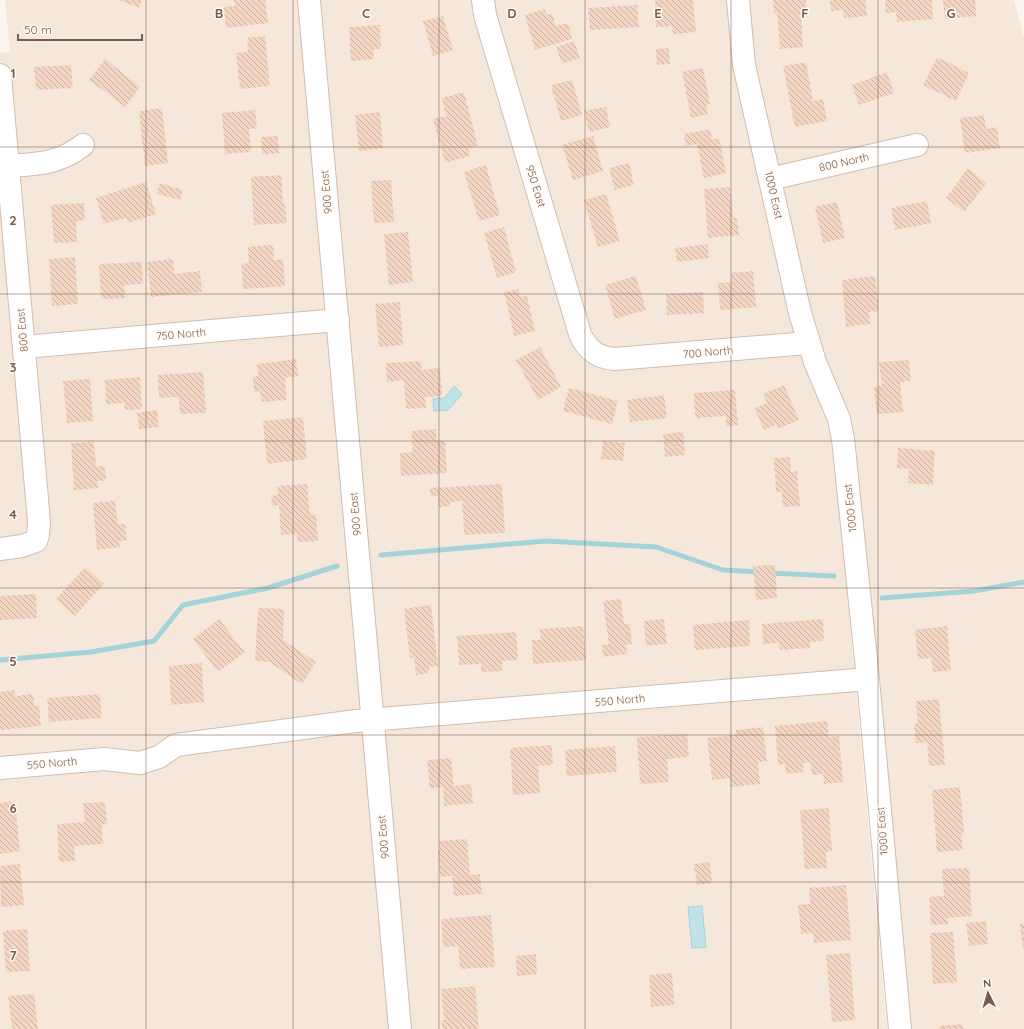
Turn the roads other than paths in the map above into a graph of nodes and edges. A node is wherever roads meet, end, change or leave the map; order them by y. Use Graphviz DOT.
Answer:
graph roads {
  1 [pos="309,0"];
  2 [pos="483,0"];
  3 [pos="738,0"];
  4 [pos="0,75"];
  5 [pos="83,145"];
  6 [pos="917,145"];
  7 [pos="8,166"];
  8 [pos="770,180"];
  9 [pos="338,320"];
  10 [pos="808,343"];
  11 [pos="24,347"];
  12 [pos="608,359"];
  13 [pos="0,549"];
  14 [pos="868,679"];
  15 [pos="373,720"];
  16 [pos="0,768"];
  17 [pos="400,1029"];
  18 [pos="900,1029"];
  1 -- 9 [label="street, 900 East"];
  2 -- 12 [label="street, 950 East"];
  3 -- 8 [label="street, 1000 East"];
  4 -- 7 [label="street, 800 East"];
  5 -- 7 [label="street"];
  6 -- 8 [label="street, 800 North"];
  7 -- 11 [label="street, 800 East"];
  8 -- 10 [label="street, 1000 East"];
  9 -- 11 [label="street, 750 North"];
  9 -- 15 [label="street, 900 East"];
  10 -- 12 [label="street, 700 North"];
  10 -- 14 [label="street, 1000 East"];
  11 -- 13 [label="street, 800 East"];
  14 -- 15 [label="street, 550 North"];
  14 -- 18 [label="street, 1000 East"];
  15 -- 16 [label="street, 550 North"];
  15 -- 17 [label="street, 900 East"];
}
